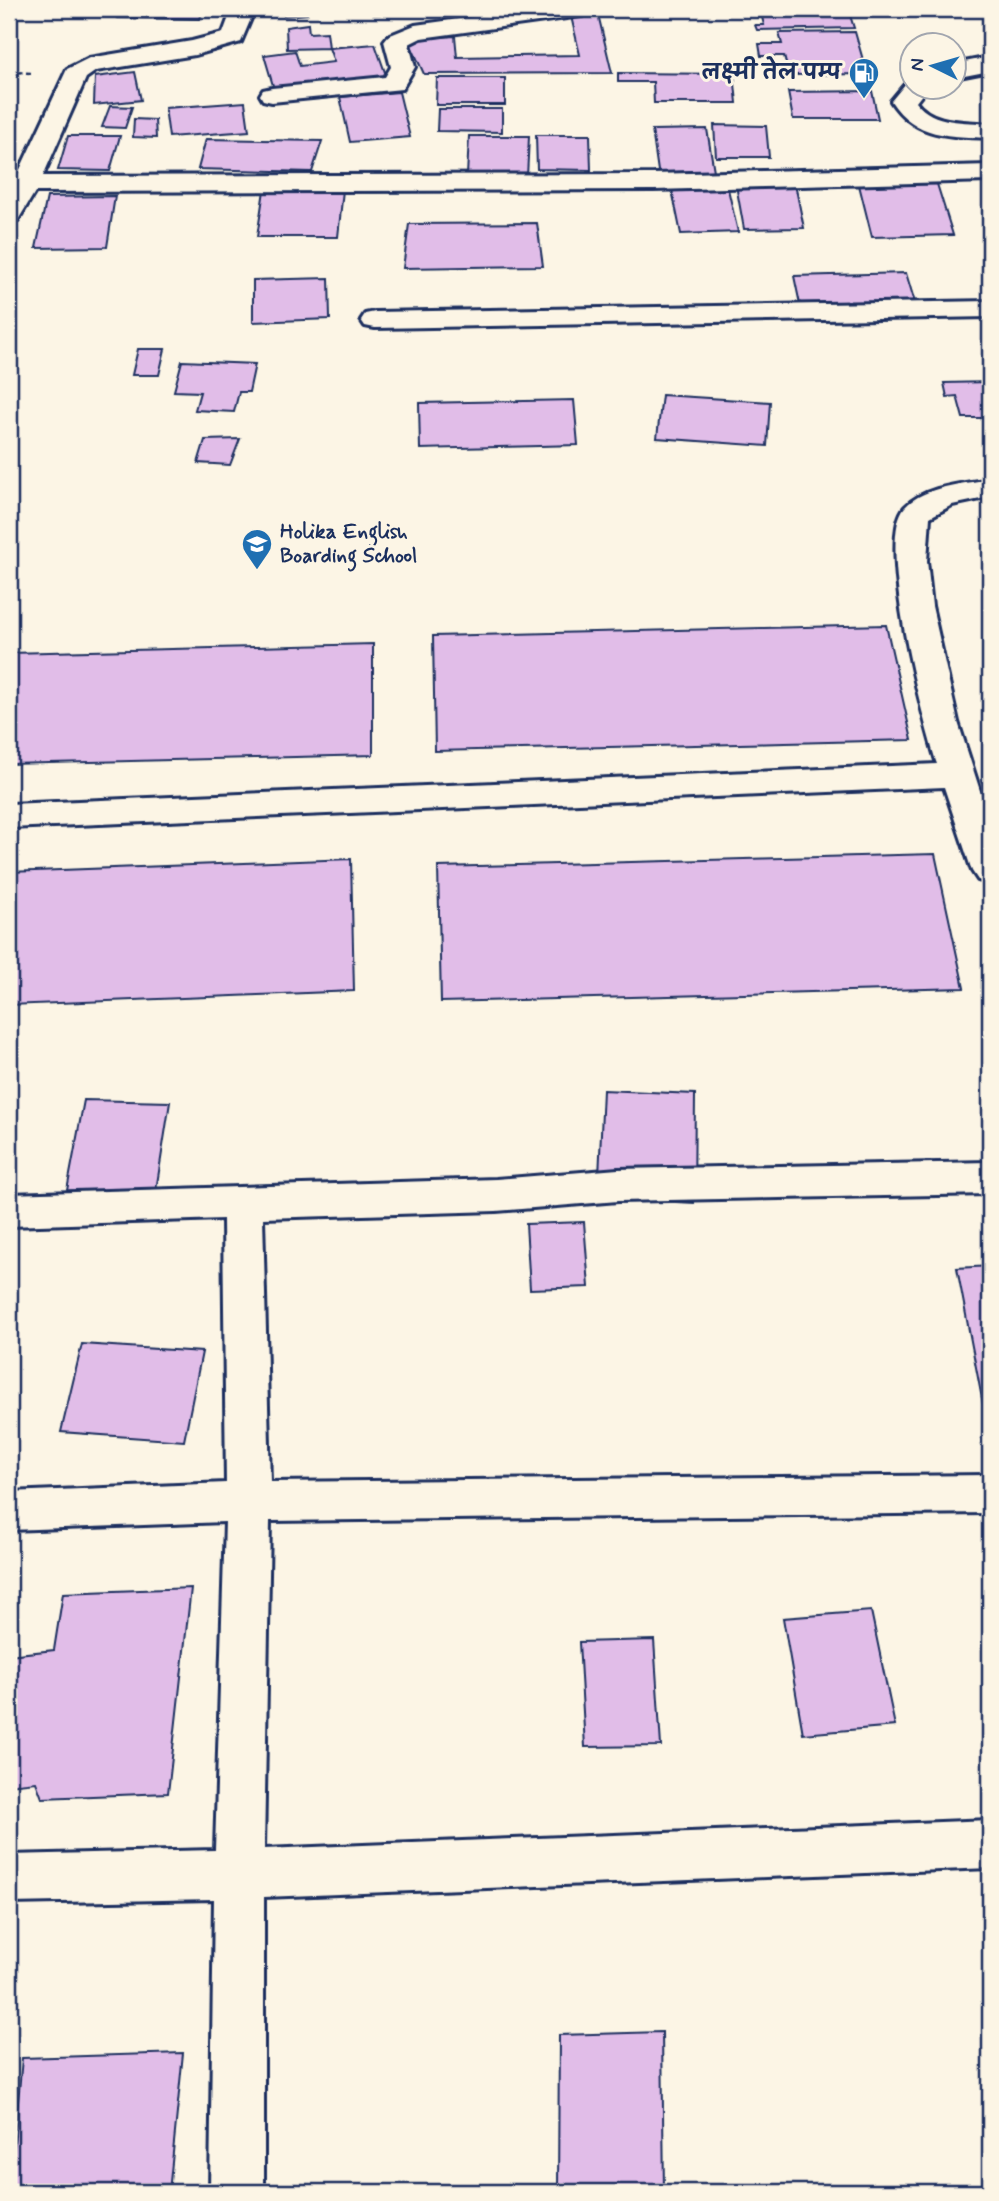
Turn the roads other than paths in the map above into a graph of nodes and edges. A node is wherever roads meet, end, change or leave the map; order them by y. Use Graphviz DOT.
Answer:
graph roads {
  1 [pos="243,9"];
  2 [pos="581,9"];
  3 [pos="990,64"];
  4 [pos="968,68"];
  5 [pos="272,94"];
  6 [pos="904,102"];
  7 [pos="990,131"];
  8 [pos="990,173"];
  9 [pos="27,184"];
  10 [pos="9,214"];
  11 [pos="990,309"];
  12 [pos="375,320"];
  13 [pos="990,488"];
  14 [pos="957,775"];
  15 [pos="9,816"];
  16 [pos="990,871"];
  17 [pos="990,1178"];
  18 [pos="243,1204"];
  19 [pos="9,1210"];
  20 [pos="990,1494"];
  21 [pos="248,1502"];
  22 [pos="9,1511"];
  23 [pos="990,1844"];
  24 [pos="239,1874"];
  25 [pos="9,1879"];
  26 [pos="237,2192"];
  1 -- 9 [label="street"];
  2 -- 5 [label="street"];
  3 -- 4 [label="street"];
  6 -- 7 [label="street"];
  8 -- 9 [label="street"];
  9 -- 10 [label="street"];
  11 -- 12 [label="street"];
  13 -- 14 [label="street"];
  14 -- 15 [label="street"];
  14 -- 16 [label="street"];
  17 -- 18 [label="street"];
  18 -- 19 [label="street"];
  18 -- 21 [label="street"];
  20 -- 21 [label="street"];
  21 -- 22 [label="street"];
  21 -- 24 [label="street"];
  23 -- 24 [label="street"];
  24 -- 25 [label="street"];
  24 -- 26 [label="street"];
}
